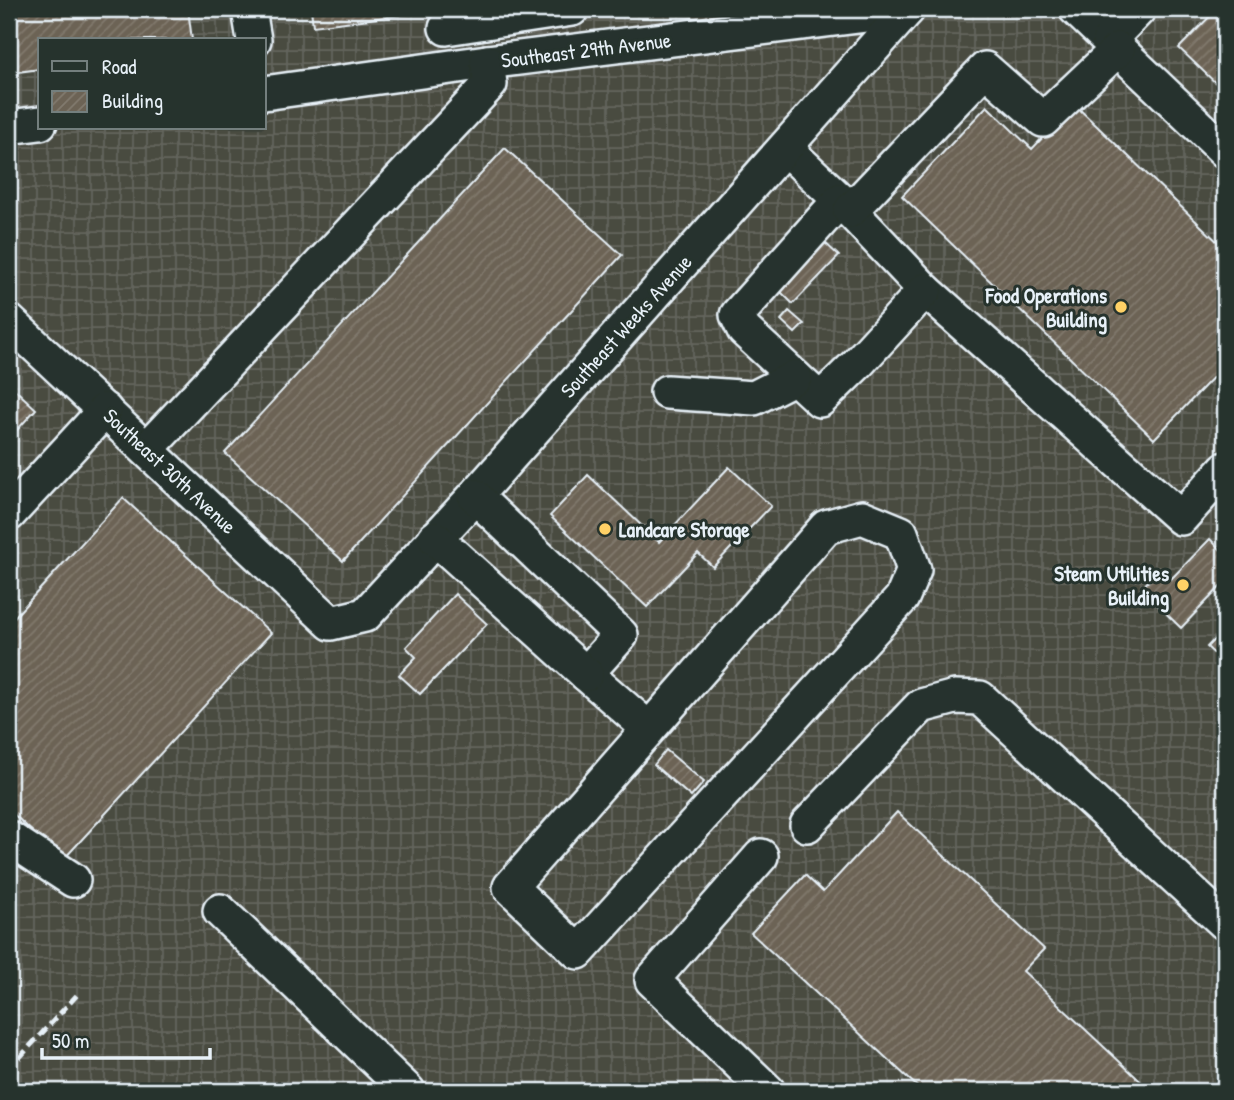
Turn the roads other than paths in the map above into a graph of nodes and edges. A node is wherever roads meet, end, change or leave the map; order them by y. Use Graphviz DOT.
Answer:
graph roads {
  1 [pos="249,9"];
  2 [pos="572,9"];
  3 [pos="908,9"];
  4 [pos="1076,9"];
  5 [pos="1139,9"];
  6 [pos="446,28"];
  7 [pos="254,38"];
  8 [pos="1113,44"];
  9 [pos="487,62"];
  10 [pos="266,93"];
  11 [pos="38,123"];
  12 [pos="9,127"];
  13 [pos="785,148"];
  14 [pos="1225,152"];
  15 [pos="845,205"];
  16 [pos="925,290"];
  17 [pos="9,321"];
  18 [pos="795,377"];
  19 [pos="667,392"];
  20 [pos="105,410"];
  21 [pos="147,449"];
  22 [pos="1225,469"];
  23 [pos="475,496"];
  24 [pos="9,514"];
  25 [pos="435,538"];
  26 [pos="331,623"];
  27 [pos="586,674"];
  28 [pos="649,729"];
  29 [pos="807,825"];
  30 [pos="9,838"];
  31 [pos="761,856"];
  32 [pos="74,880"];
  33 [pos="220,911"];
  34 [pos="1225,923"];
  35 [pos="408,1091"];
  36 [pos="768,1091"];
  1 -- 7 [label="street"];
  2 -- 6 [label="street"];
  3 -- 9 [label="street, Southeast 29th Avenue"];
  3 -- 13 [label="street, Southeast Weeks Avenue"];
  4 -- 8 [label="street"];
  5 -- 8 [label="street"];
  8 -- 14 [label="street"];
  8 -- 15 [label="street"];
  9 -- 10 [label="street, Southeast 29th Avenue"];
  9 -- 21 [label="street"];
  11 -- 12 [label="street"];
  13 -- 15 [label="street"];
  13 -- 23 [label="street, Southeast Weeks Avenue"];
  15 -- 16 [label="street"];
  15 -- 18 [label="street"];
  16 -- 18 [label="street"];
  16 -- 22 [label="street"];
  17 -- 20 [label="street, Southeast 30th Avenue"];
  18 -- 19 [label="street"];
  20 -- 21 [label="street, Southeast 30th Avenue"];
  20 -- 24 [label="street"];
  21 -- 26 [label="street, Southeast 30th Avenue"];
  23 -- 25 [label="street, Southeast Weeks Avenue"];
  23 -- 27 [label="street"];
  25 -- 26 [label="street, Southeast Weeks Avenue"];
  25 -- 27 [label="street"];
  27 -- 28 [label="street"];
  28 -- 28 [label="street"];
  29 -- 34 [label="street"];
  30 -- 32 [label="street"];
  31 -- 36 [label="street"];
  33 -- 35 [label="street"];
}
